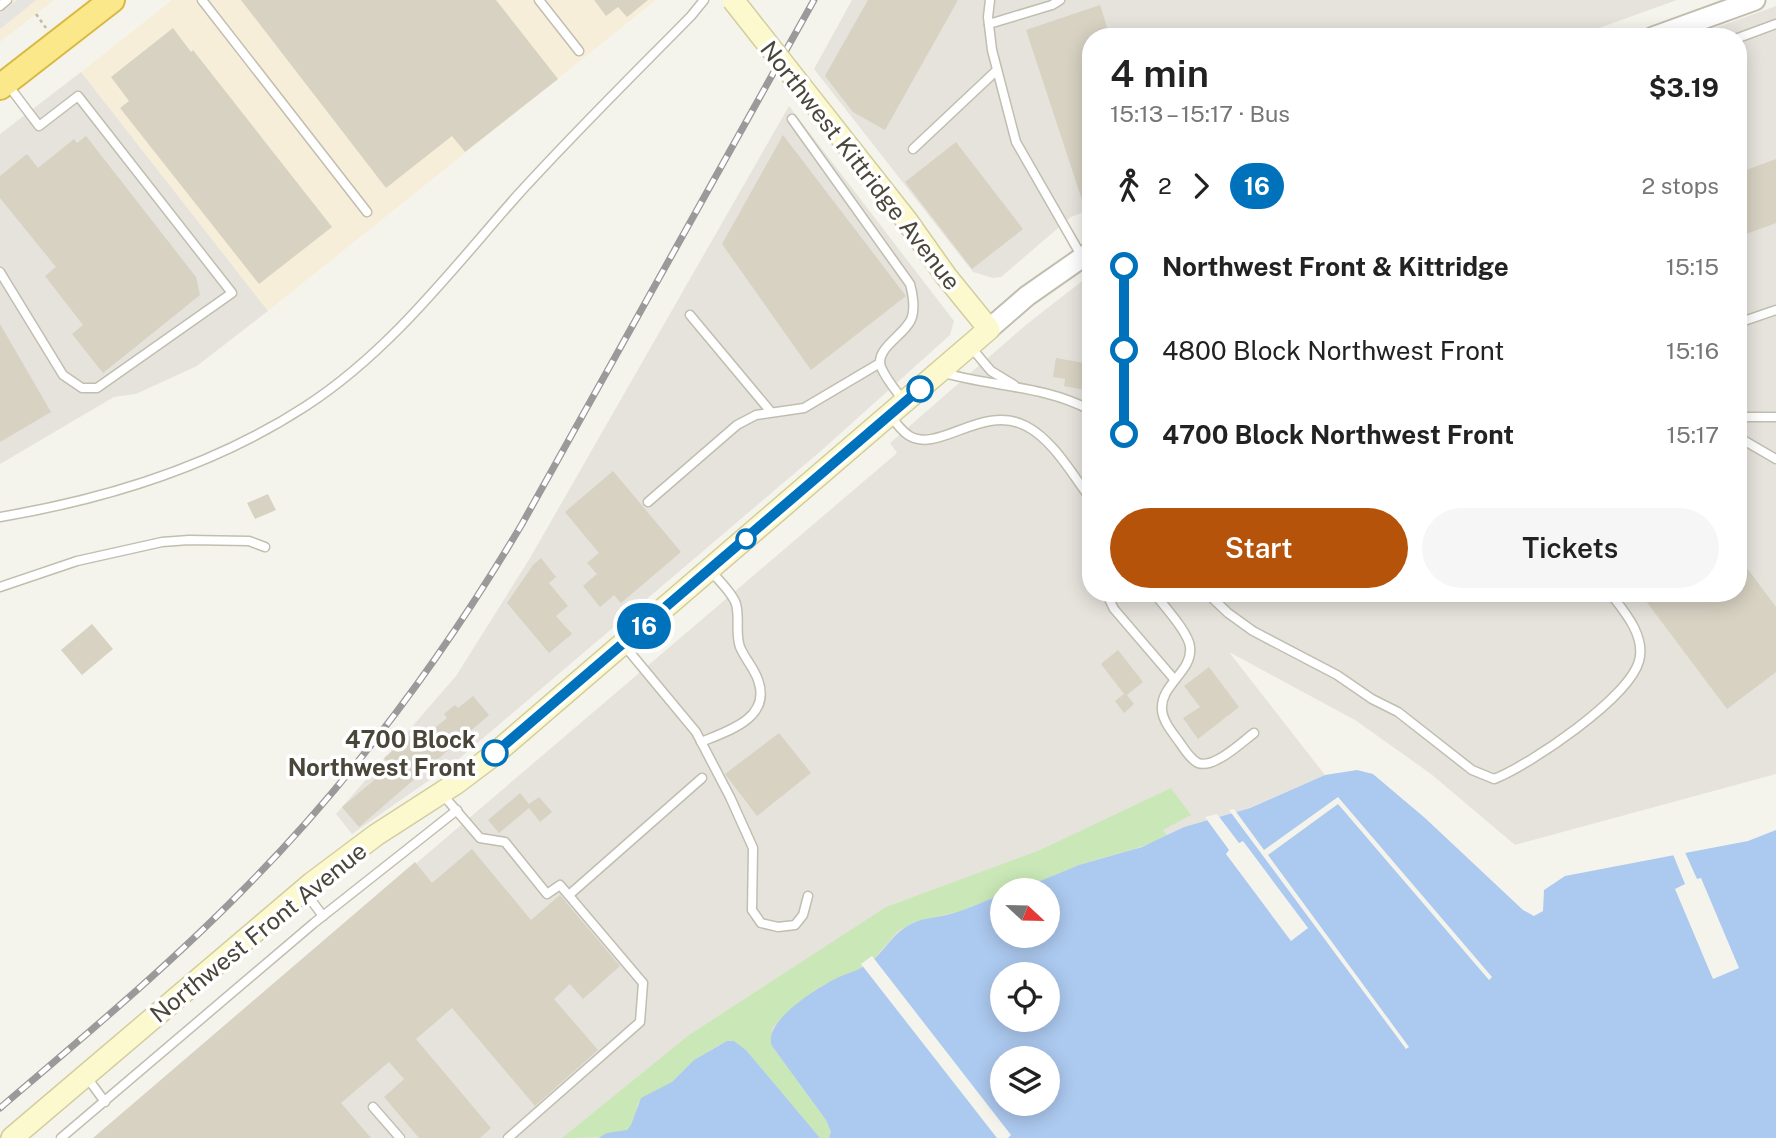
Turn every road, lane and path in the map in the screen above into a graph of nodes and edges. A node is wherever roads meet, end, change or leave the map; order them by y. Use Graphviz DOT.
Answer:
graph roads {
  1 [pos="7,0"];
  2 [pos="202,0"];
  3 [pos="539,0"];
  4 [pos="704,0"];
  5 [pos="733,0"];
  6 [pos="990,0"];
  7 [pos="1060,0"];
  8 [pos="1755,0"];
  9 [pos="110,1"];
  10 [pos="0,6"];
  11 [pos="989,24"];
  12 [pos="1776,24"];
  13 [pos="1678,28"];
  14 [pos="1747,35"];
  15 [pos="579,51"];
  16 [pos="997,70"];
  17 [pos="3,85"];
  18 [pos="792,119"];
  19 [pos="913,149"];
  20 [pos="367,212"];
  21 [pos="1082,248"];
  22 [pos="1082,257"];
  23 [pos="0,272"];
  24 [pos="1776,310"];
  25 [pos="690,315"];
  26 [pos="1747,320"];
  27 [pos="989,329"];
  28 [pos="970,346"];
  29 [pos="880,363"];
  30 [pos="940,371"];
  31 [pos="1023,389"];
  32 [pos="1082,407"];
  33 [pos="897,409"];
  34 [pos="771,412"];
  35 [pos="1747,417"];
  36 [pos="1776,417"];
  37 [pos="1747,442"];
  38 [pos="1776,459"];
  39 [pos="1082,488"];
  40 [pos="648,502"];
  41 [pos="0,517"];
  42 [pos="265,547"];
  43 [pos="710,570"];
  44 [pos="0,587"];
  45 [pos="1110,602"];
  46 [pos="1161,602"];
  47 [pos="1216,602"];
  48 [pos="1617,602"];
  49 [pos="623,644"];
  50 [pos="1174,679"];
  51 [pos="1254,733"];
  52 [pos="701,742"];
  53 [pos="702,778"];
  54 [pos="442,793"];
  55 [pos="457,810"];
  56 [pos="303,890"];
  57 [pos="569,895"];
  58 [pos="808,897"];
  59 [pos="323,916"];
  60 [pos="86,1076"];
  61 [pos="104,1102"];
  62 [pos="373,1107"];
  63 [pos="12,1138"];
  64 [pos="61,1138"];
  65 [pos="400,1138"];
  66 [pos="508,1138"];
  1 -- 10 [label="lane"];
  2 -- 20 [label="lane"];
  3 -- 15 [label="lane"];
  4 -- 41 [label="lane"];
  5 -- 27 [label="main road, Northwest Kittridge Avenue, bridge"];
  6 -- 11 [label="lane"];
  7 -- 11 [label="lane"];
  8 -- 13 [label="street"];
  9 -- 17 [label="highway"];
  11 -- 16 [label="lane"];
  12 -- 14 [label="lane"];
  16 -- 19 [label="lane"];
  16 -- 21 [label="lane"];
  17 -- 23 [label="lane"];
  18 -- 29 [label="lane"];
  22 -- 27 [label="street, Northwest Front Avenue"];
  24 -- 26 [label="lane"];
  25 -- 34 [label="lane"];
  27 -- 28 [label="main road, Northwest Front Avenue"];
  28 -- 30 [label="main road, Northwest Front Avenue"];
  28 -- 31 [label="lane"];
  29 -- 33 [label="lane"];
  29 -- 34 [label="lane"];
  30 -- 31 [label="lane"];
  30 -- 33 [label="main road, Northwest Front Avenue"];
  31 -- 32 [label="lane"];
  33 -- 39 [label="lane"];
  33 -- 43 [label="main road, Northwest Front Avenue"];
  34 -- 40 [label="lane"];
  35 -- 36 [label="lane"];
  37 -- 38 [label="lane"];
  42 -- 44 [label="lane"];
  43 -- 49 [label="main road, Northwest Front Avenue"];
  43 -- 52 [label="lane"];
  45 -- 50 [label="lane"];
  46 -- 50 [label="lane"];
  47 -- 48 [label="lane"];
  49 -- 52 [label="lane"];
  49 -- 54 [label="main road, Northwest Front Avenue"];
  50 -- 51 [label="lane"];
  52 -- 58 [label="lane"];
  53 -- 57 [label="lane"];
  54 -- 55 [label="lane"];
  54 -- 56 [label="main road, Northwest Front Avenue"];
  55 -- 57 [label="lane"];
  55 -- 59 [label="lane"];
  56 -- 59 [label="lane"];
  56 -- 60 [label="main road, Northwest Front Avenue"];
  57 -- 66 [label="lane"];
  59 -- 61 [label="lane"];
  60 -- 61 [label="lane"];
  60 -- 63 [label="main road, Northwest Front Avenue"];
  61 -- 64 [label="lane"];
  62 -- 65 [label="lane"];
}
